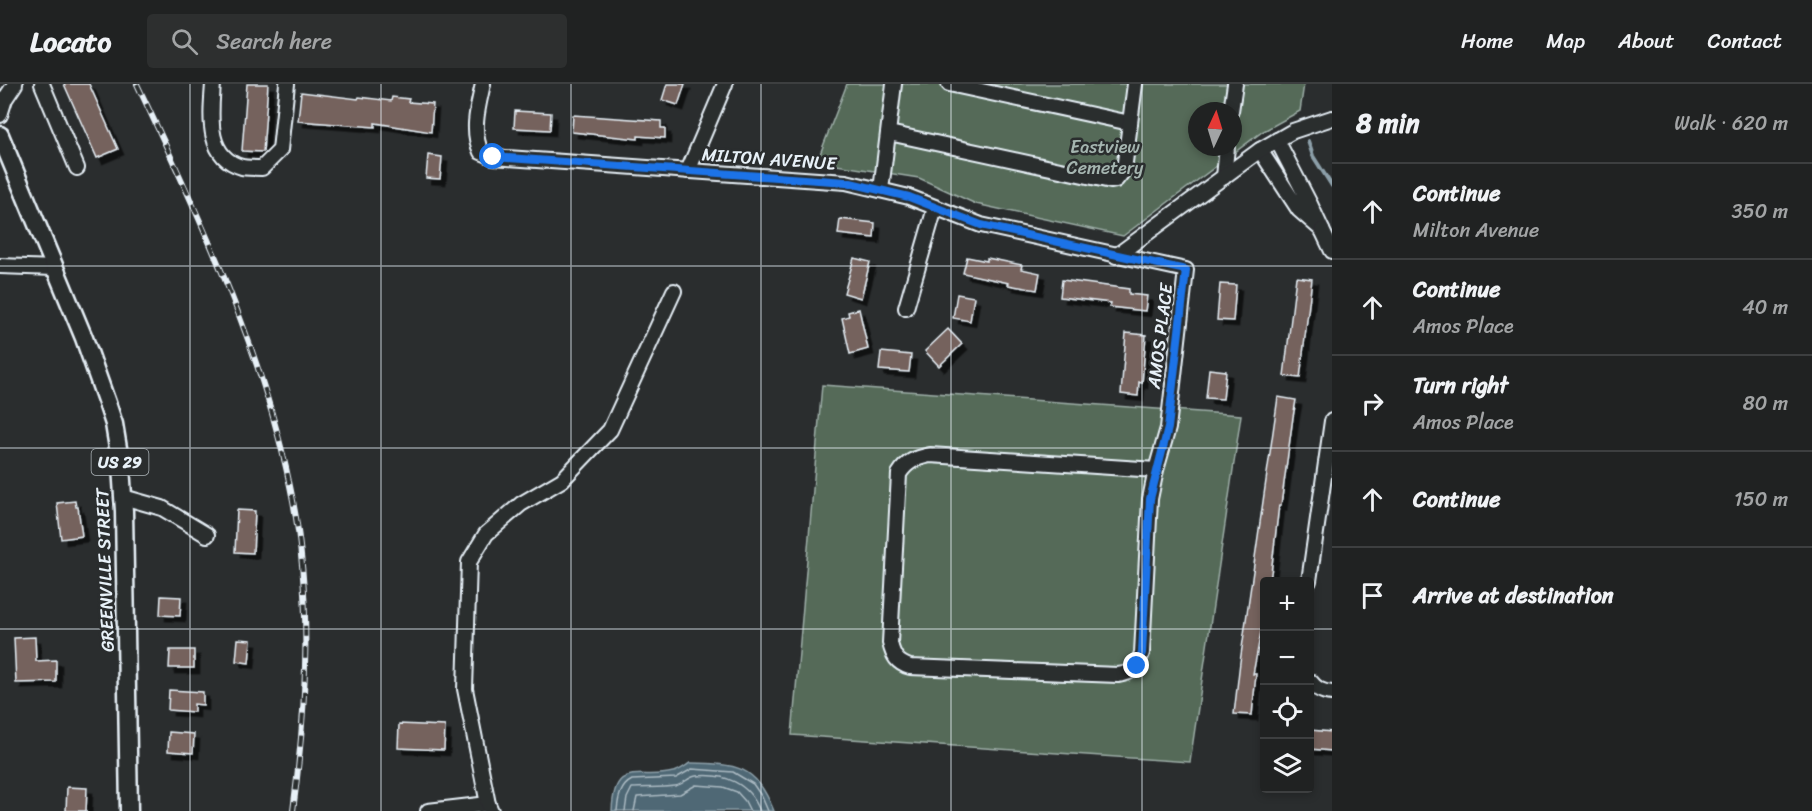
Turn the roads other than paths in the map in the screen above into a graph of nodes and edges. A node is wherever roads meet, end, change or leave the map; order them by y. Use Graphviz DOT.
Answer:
graph roads {
  1 [pos="10,84"];
  2 [pos="15,84"];
  3 [pos="42,84"];
  4 [pos="213,84"];
  5 [pos="287,84"];
  6 [pos="483,84"];
  7 [pos="725,84"];
  8 [pos="894,84"];
  9 [pos="949,84"];
  10 [pos="1135,84"];
  11 [pos="1235,84"];
  12 [pos="0,88"];
  13 [pos="1233,102"];
  14 [pos="0,115"];
  15 [pos="1332,118"];
  16 [pos="1130,123"];
  17 [pos="889,133"];
  18 [pos="0,135"];
  19 [pos="1277,140"];
  20 [pos="1260,150"];
  21 [pos="1226,156"];
  22 [pos="6,164"];
  23 [pos="77,168"];
  24 [pos="688,171"];
  25 [pos="1224,177"];
  26 [pos="881,190"];
  27 [pos="935,208"];
  28 [pos="1322,230"];
  29 [pos="1332,252"];
  30 [pos="1116,256"];
  31 [pos="0,266"];
  32 [pos="54,268"];
  33 [pos="674,291"];
  34 [pos="906,308"];
  35 [pos="1332,421"];
  36 [pos="1156,470"];
  37 [pos="123,497"];
  38 [pos="207,535"];
  39 [pos="1310,577"];
  40 [pos="1314,684"];
  41 [pos="1332,693"];
  42 [pos="490,808"];
  43 [pos="129,811"];
  44 [pos="428,811"];
  1 -- 12 [label="street"];
  2 -- 14 [label="street"];
  3 -- 23 [label="street"];
  4 -- 5 [label="street"];
  6 -- 24 [label="street, MILTON AVENUE"];
  7 -- 24 [label="street"];
  8 -- 17 [label="street"];
  9 -- 16 [label="street"];
  10 -- 16 [label="street"];
  11 -- 13 [label="street"];
  15 -- 19 [label="street"];
  16 -- 17 [label="street"];
  17 -- 26 [label="street"];
  18 -- 22 [label="main road, GREENVILLE STREET / US 29"];
  19 -- 20 [label="street"];
  19 -- 28 [label="street"];
  20 -- 25 [label="street"];
  20 -- 28 [label="street"];
  21 -- 25 [label="street"];
  22 -- 32 [label="main road, GREENVILLE STREET / US 29"];
  24 -- 26 [label="street, MILTON AVENUE"];
  25 -- 30 [label="street"];
  26 -- 27 [label="street, MILTON AVENUE"];
  27 -- 30 [label="street, MILTON AVENUE"];
  27 -- 34 [label="street"];
  28 -- 29 [label="street"];
  30 -- 36 [label="street, AMOS PLACE"];
  31 -- 32 [label="street"];
  32 -- 37 [label="main road, GREENVILLE STREET / US 29"];
  33 -- 42 [label="street"];
  35 -- 39 [label="street"];
  36 -- 36 [label="street"];
  37 -- 38 [label="street"];
  37 -- 43 [label="main road, GREENVILLE STREET / US 29"];
  40 -- 41 [label="street"];
  42 -- 44 [label="street"];
}
